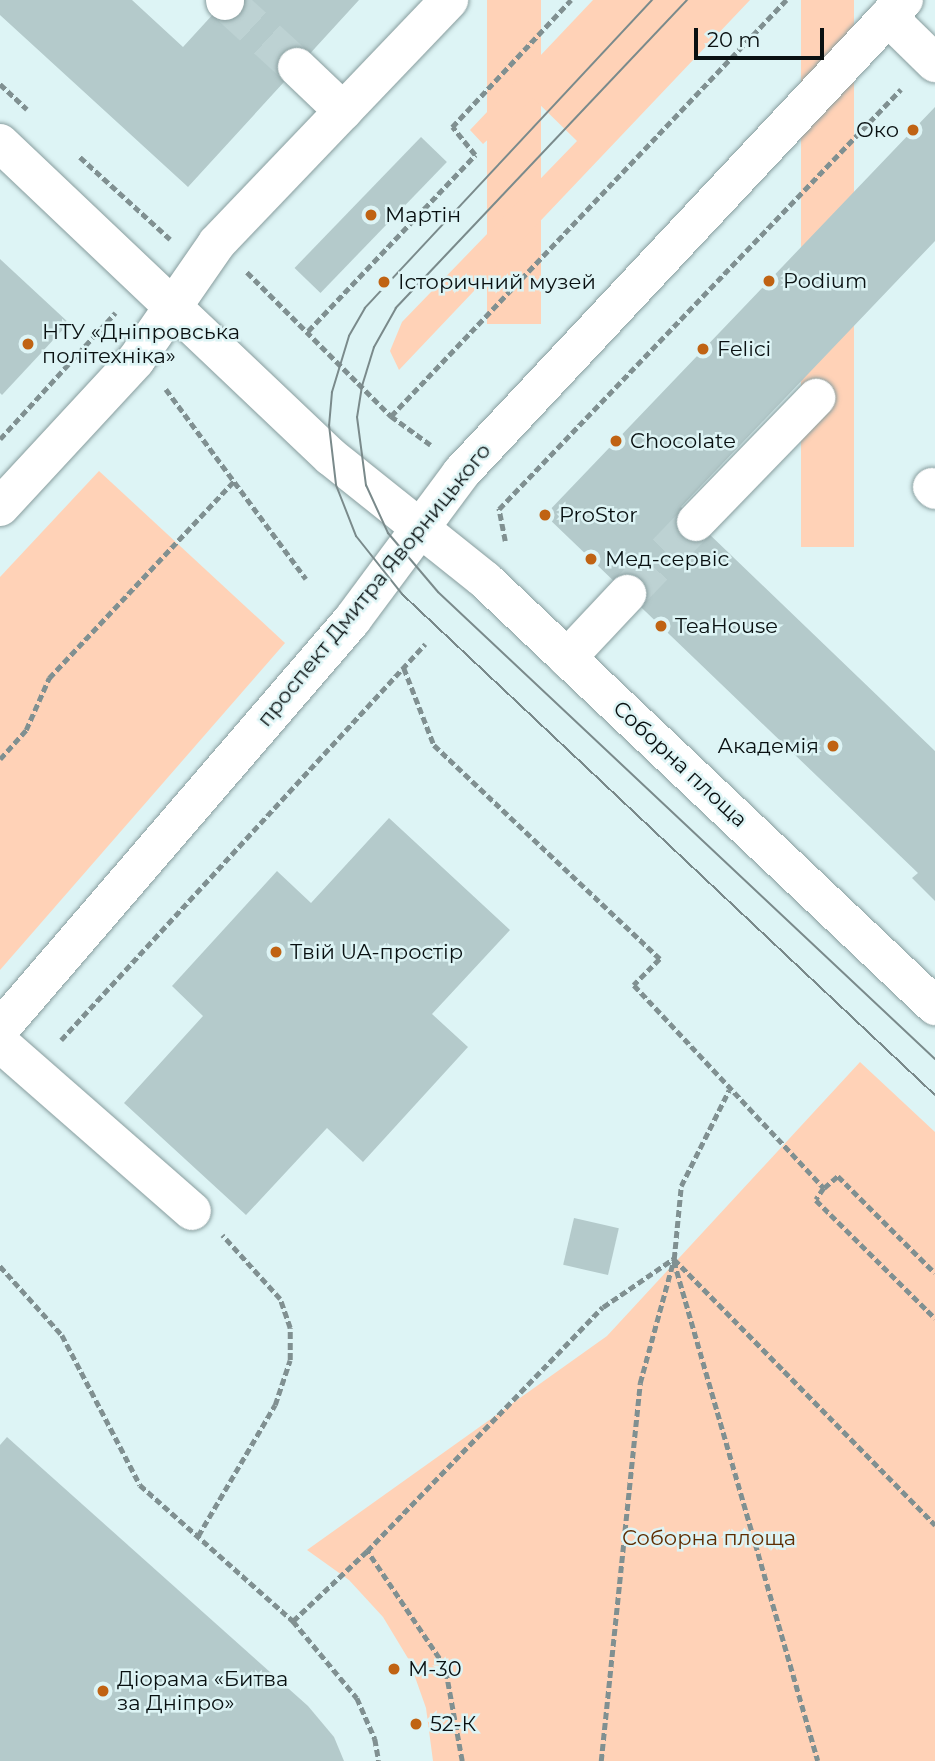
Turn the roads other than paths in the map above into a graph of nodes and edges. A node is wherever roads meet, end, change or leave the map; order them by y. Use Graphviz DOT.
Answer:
graph roads {
  1 [pos="449,0"];
  2 [pos="896,9"];
  3 [pos="933,61"];
  4 [pos="297,67"];
  5 [pos="343,111"];
  6 [pos="0,143"];
  7 [pos="173,307"];
  8 [pos="816,398"];
  9 [pos="0,507"];
  10 [pos="696,522"];
  11 [pos="420,528"];
  12 [pos="628,594"];
  13 [pos="567,658"];
  14 [pos="935,1006"];
  15 [pos="0,1029"];
  16 [pos="0,1043"];
  17 [pos="191,1211"];
  1 -- 5 [label="main road"];
  2 -- 3 [label="main road"];
  2 -- 11 [label="main road, проспект Дмитра Яворницького"];
  4 -- 5 [label="main road"];
  5 -- 7 [label="main road"];
  6 -- 7 [label="main road, Соборна площа"];
  7 -- 9 [label="main road"];
  7 -- 11 [label="main road, Соборна площа"];
  8 -- 10 [label="main road"];
  11 -- 13 [label="main road, Соборна площа"];
  11 -- 15 [label="main road, проспект Дмитра Яворницького"];
  12 -- 13 [label="main road"];
  13 -- 14 [label="main road, Соборна площа"];
  16 -- 17 [label="main road"];
}
